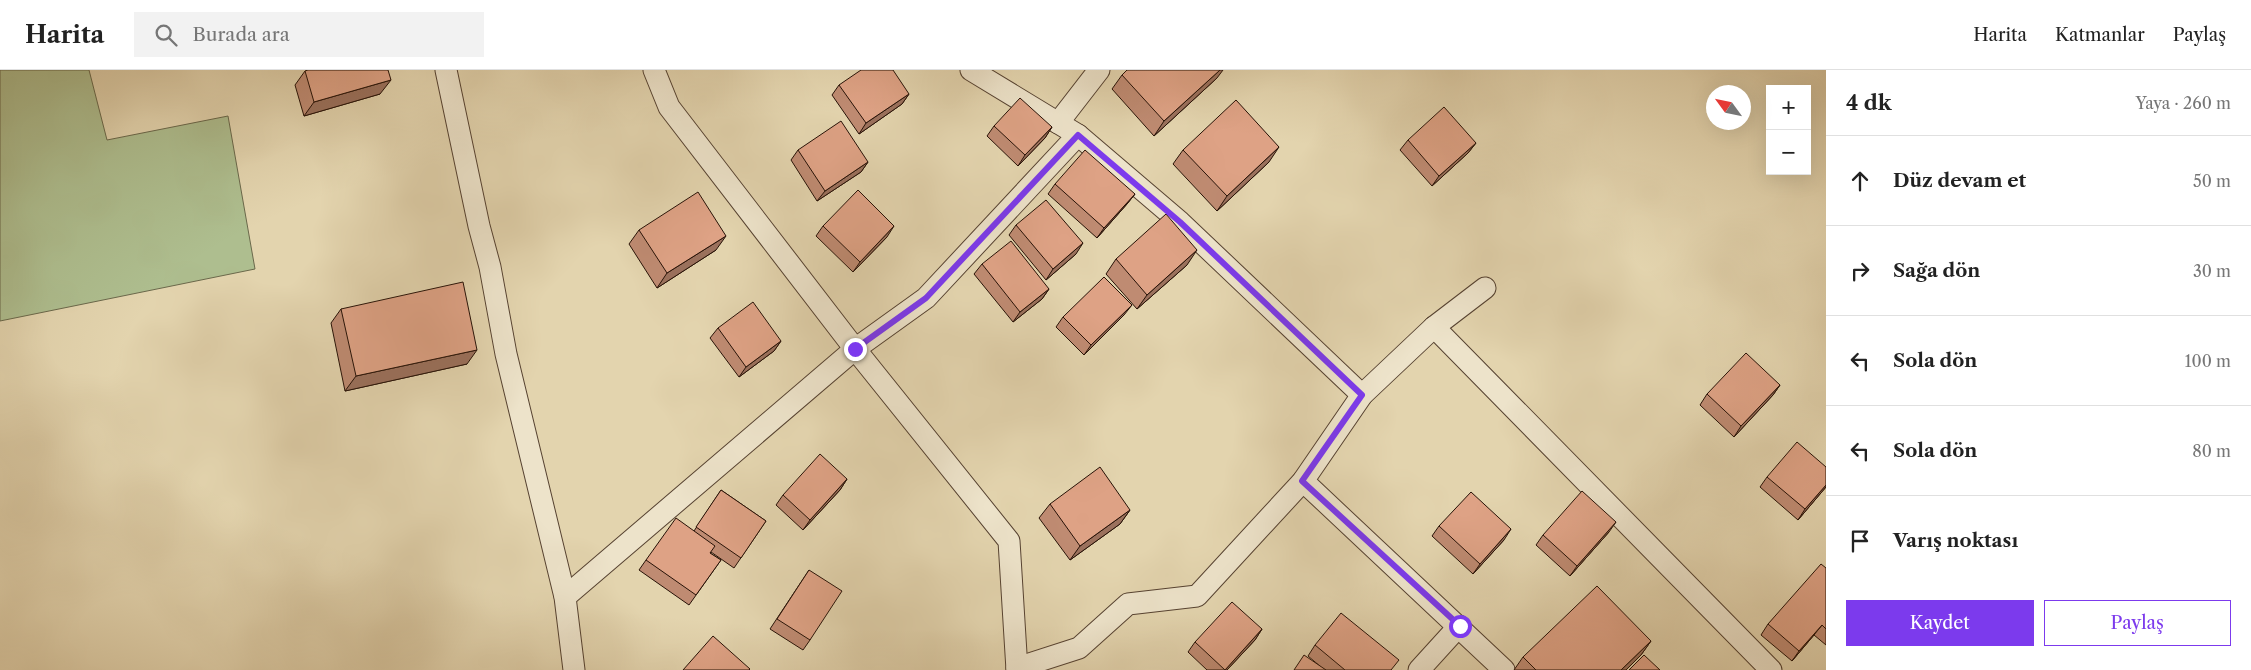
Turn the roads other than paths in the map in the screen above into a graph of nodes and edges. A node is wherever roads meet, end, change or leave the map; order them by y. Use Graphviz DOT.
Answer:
graph roads {
  1 [pos="446,70"];
  2 [pos="654,70"];
  3 [pos="971,70"];
  4 [pos="1092,73"];
  5 [pos="1058,123"];
  6 [pos="1078,135"];
  7 [pos="1485,288"];
  8 [pos="1434,327"];
  9 [pos="855,349"];
  10 [pos="1362,395"];
  11 [pos="1302,481"];
  12 [pos="565,597"];
  13 [pos="1460,626"];
  14 [pos="1017,669"];
  15 [pos="574,670"];
  16 [pos="1419,670"];
  17 [pos="1504,670"];
  18 [pos="1771,670"];
  1 -- 12 [label="street"];
  2 -- 9 [label="street"];
  3 -- 5 [label="street"];
  4 -- 5 [label="street"];
  5 -- 6 [label="street"];
  6 -- 9 [label="street"];
  6 -- 10 [label="street"];
  7 -- 8 [label="street"];
  8 -- 10 [label="street"];
  8 -- 18 [label="street"];
  9 -- 12 [label="street"];
  9 -- 14 [label="street"];
  10 -- 11 [label="street"];
  11 -- 13 [label="street"];
  11 -- 14 [label="street"];
  12 -- 15 [label="street"];
  13 -- 16 [label="street"];
  13 -- 17 [label="street"];
}
